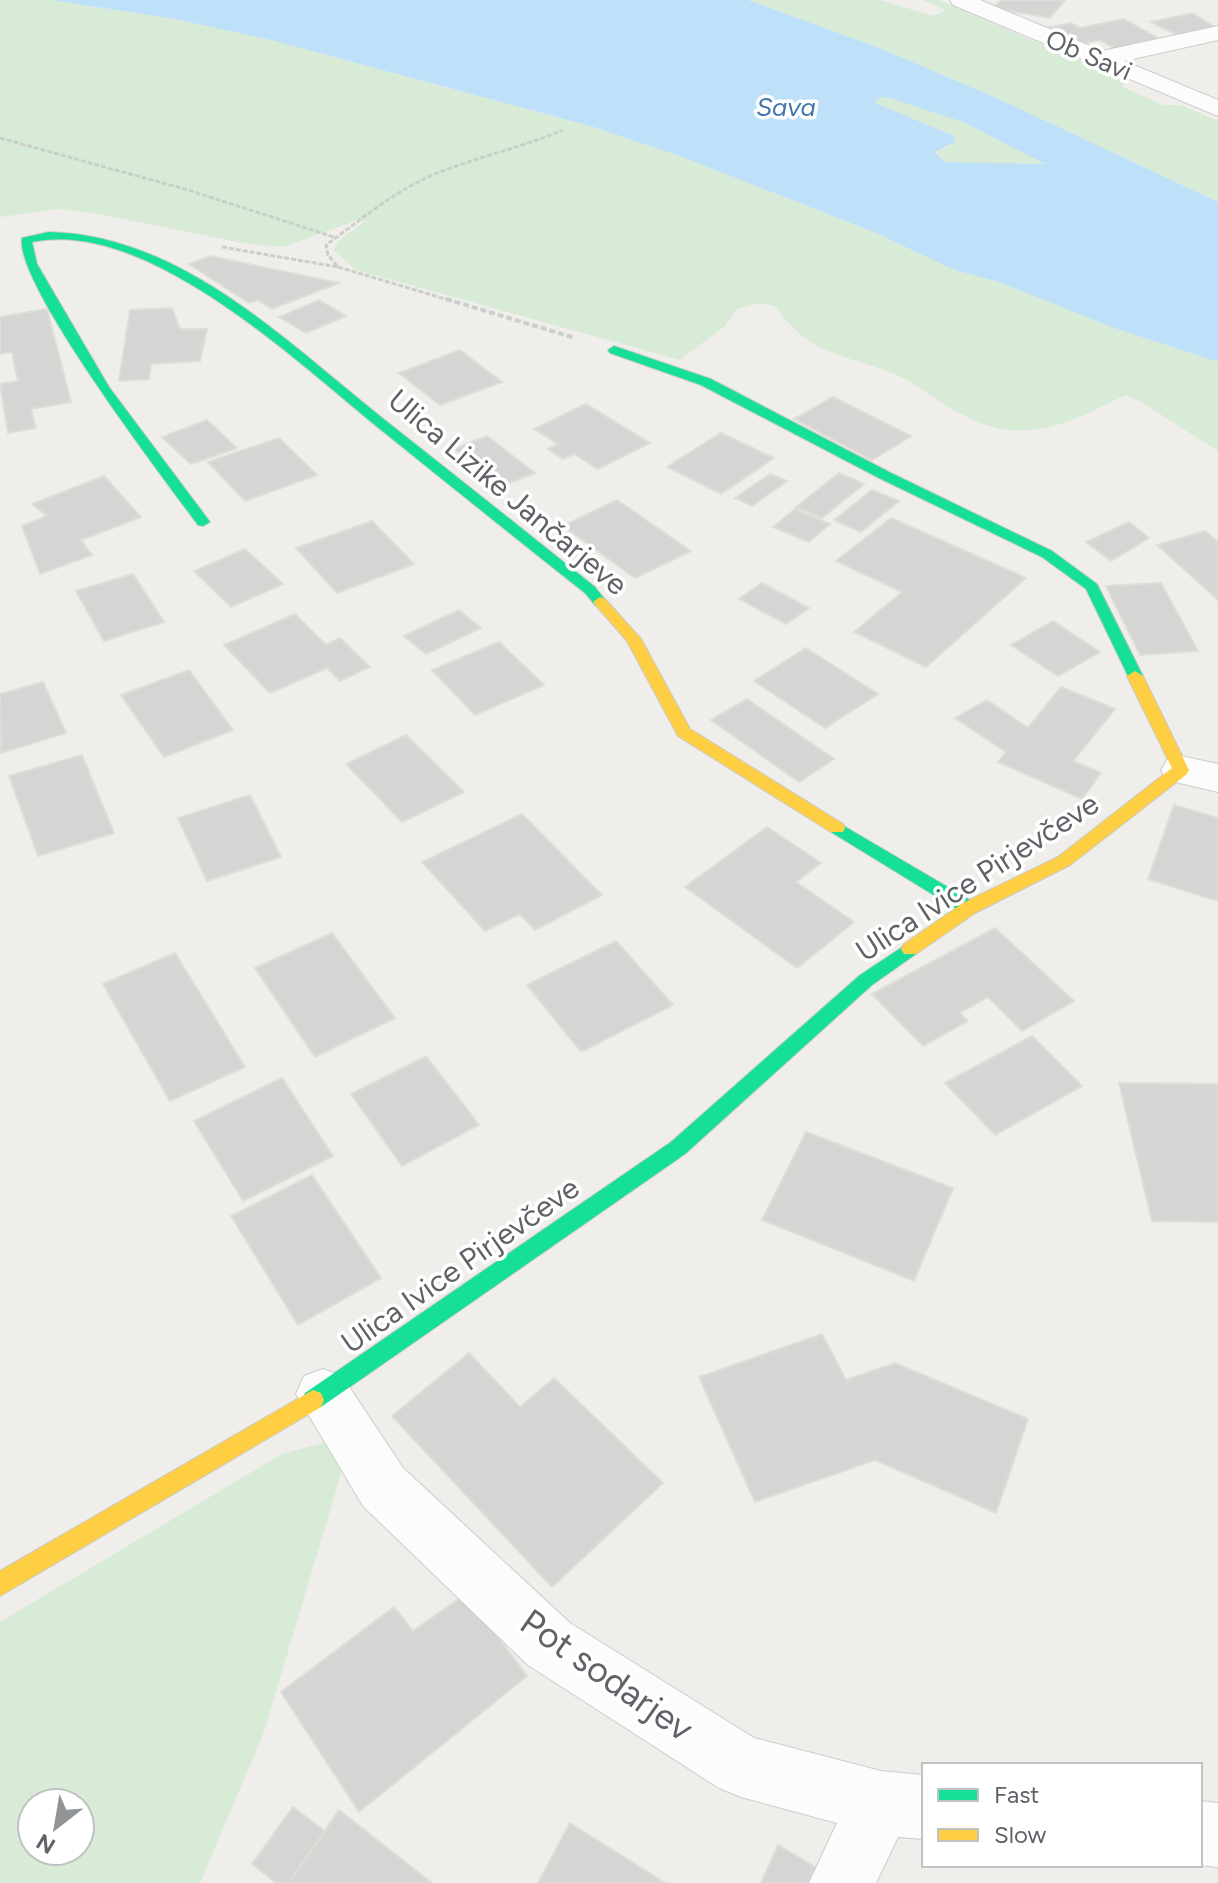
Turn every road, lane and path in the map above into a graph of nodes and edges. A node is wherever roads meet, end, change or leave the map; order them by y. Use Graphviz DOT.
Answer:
graph roads {
  1 [pos="961,0"];
  2 [pos="1218,33"];
  3 [pos="1100,59"];
  4 [pos="1218,109"];
  5 [pos="563,130"];
  6 [pos="0,138"];
  7 [pos="334,237"];
  8 [pos="211,244"];
  9 [pos="338,267"];
  10 [pos="614,350"];
  11 [pos="203,522"];
  12 [pos="1200,774"];
  13 [pos="969,908"];
  14 [pos="323,1394"];
  15 [pos="0,1584"];
  16 [pos="902,1805"];
  17 [pos="842,1883"];
  1 -- 3 [label="street, Ob Savi"];
  2 -- 3 [label="street"];
  3 -- 4 [label="street, Ob Savi"];
  5 -- 7 [label="path"];
  6 -- 7 [label="path"];
  7 -- 9 [label="path"];
  8 -- 9 [label="path"];
  9 -- 10 [label="path"];
  10 -- 12 [label="street, Ulica Ivice Pirjevčeve"];
  11 -- 13 [label="street, Ulica Lizike Jančarjeve"];
  12 -- 13 [label="street, Ulica Ivice Pirjevčeve"];
  13 -- 14 [label="street, Ulica Ivice Pirjevčeve"];
  14 -- 15 [label="street, Ulica Ivice Pirjevčeve"];
  14 -- 16 [label="street, Pot sodarjev"];
  16 -- 17 [label="street, Pot sodarjev"];
}
